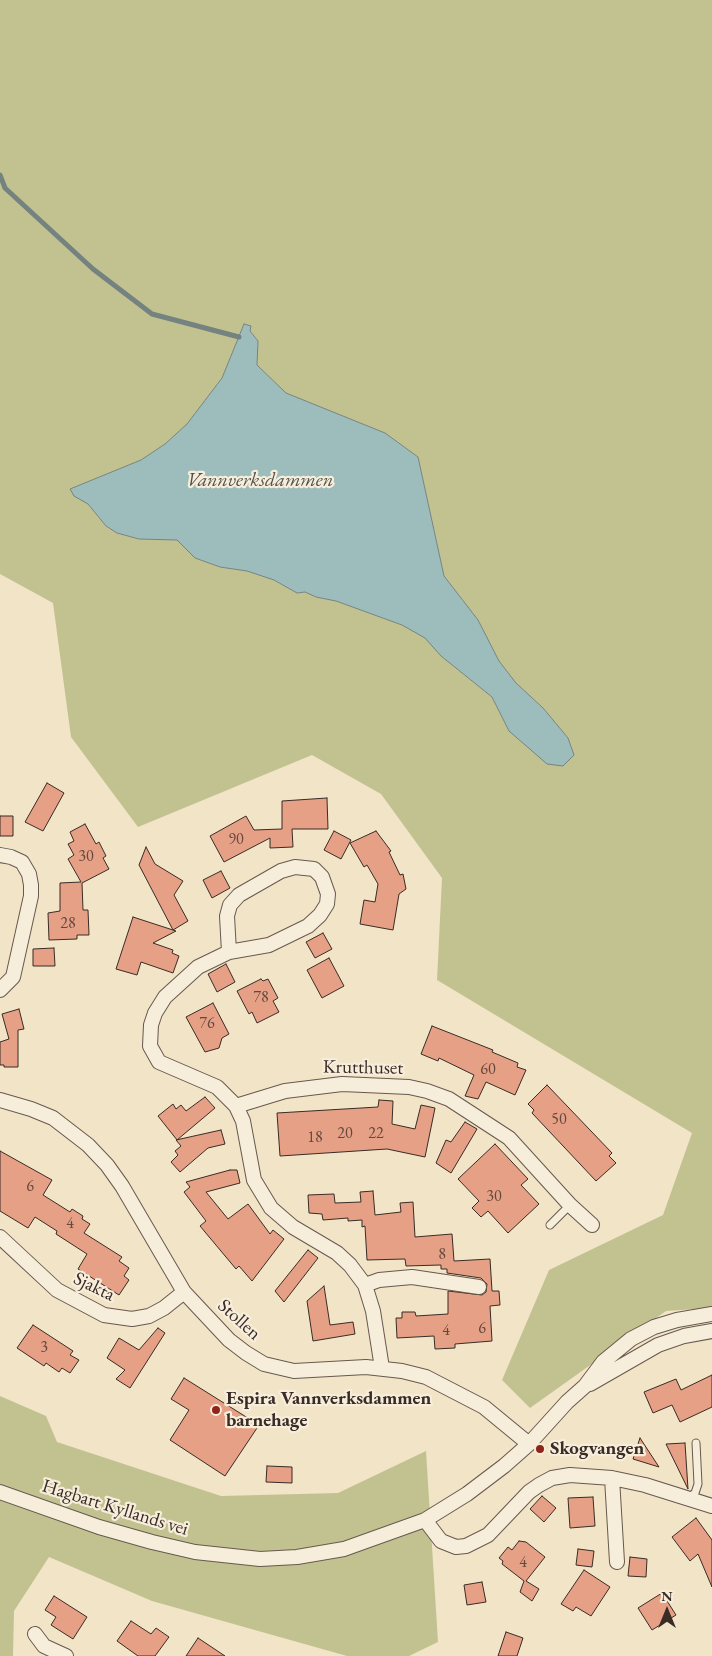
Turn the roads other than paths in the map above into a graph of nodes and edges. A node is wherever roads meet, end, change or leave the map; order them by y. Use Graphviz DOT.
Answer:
graph roads {
  1 [pos="0,855"];
  2 [pos="230,952"];
  3 [pos="0,990"];
  4 [pos="0,1100"];
  5 [pos="236,1106"];
  6 [pos="570,1205"];
  7 [pos="592,1224"];
  8 [pos="550,1225"];
  9 [pos="0,1237"];
  10 [pos="365,1285"];
  11 [pos="479,1287"];
  12 [pos="184,1292"];
  13 [pos="712,1314"];
  14 [pos="712,1331"];
  15 [pos="382,1368"];
  16 [pos="584,1386"];
  17 [pos="696,1443"];
  18 [pos="529,1444"];
  19 [pos="612,1478"];
  20 [pos="0,1492"];
  21 [pos="687,1498"];
  22 [pos="712,1506"];
  23 [pos="425,1520"];
  24 [pos="617,1562"];
  25 [pos="35,1634"];
  26 [pos="66,1656"];
  1 -- 3 [label="street"];
  2 -- 2 [label="street"];
  2 -- 5 [label="street"];
  4 -- 12 [label="street, Stollen"];
  5 -- 6 [label="street, Krutthuset"];
  5 -- 10 [label="street"];
  6 -- 7 [label="street, Krutthuset"];
  6 -- 8 [label="lane"];
  9 -- 12 [label="street, Sjakta"];
  10 -- 11 [label="street"];
  10 -- 15 [label="street"];
  12 -- 15 [label="street, Stollen"];
  13 -- 16 [label="street, Hagbart Kyllands vei"];
  14 -- 16 [label="street, Hagbart Kyllands vei"];
  15 -- 18 [label="street, Stollen"];
  16 -- 18 [label="street, Hagbart Kyllands vei"];
  17 -- 21 [label="lane"];
  18 -- 23 [label="street, Hagbart Kyllands vei"];
  19 -- 21 [label="street"];
  19 -- 23 [label="street"];
  19 -- 24 [label="street"];
  20 -- 23 [label="street, Hagbart Kyllands vei"];
  21 -- 22 [label="street"];
  25 -- 26 [label="street"];
}
